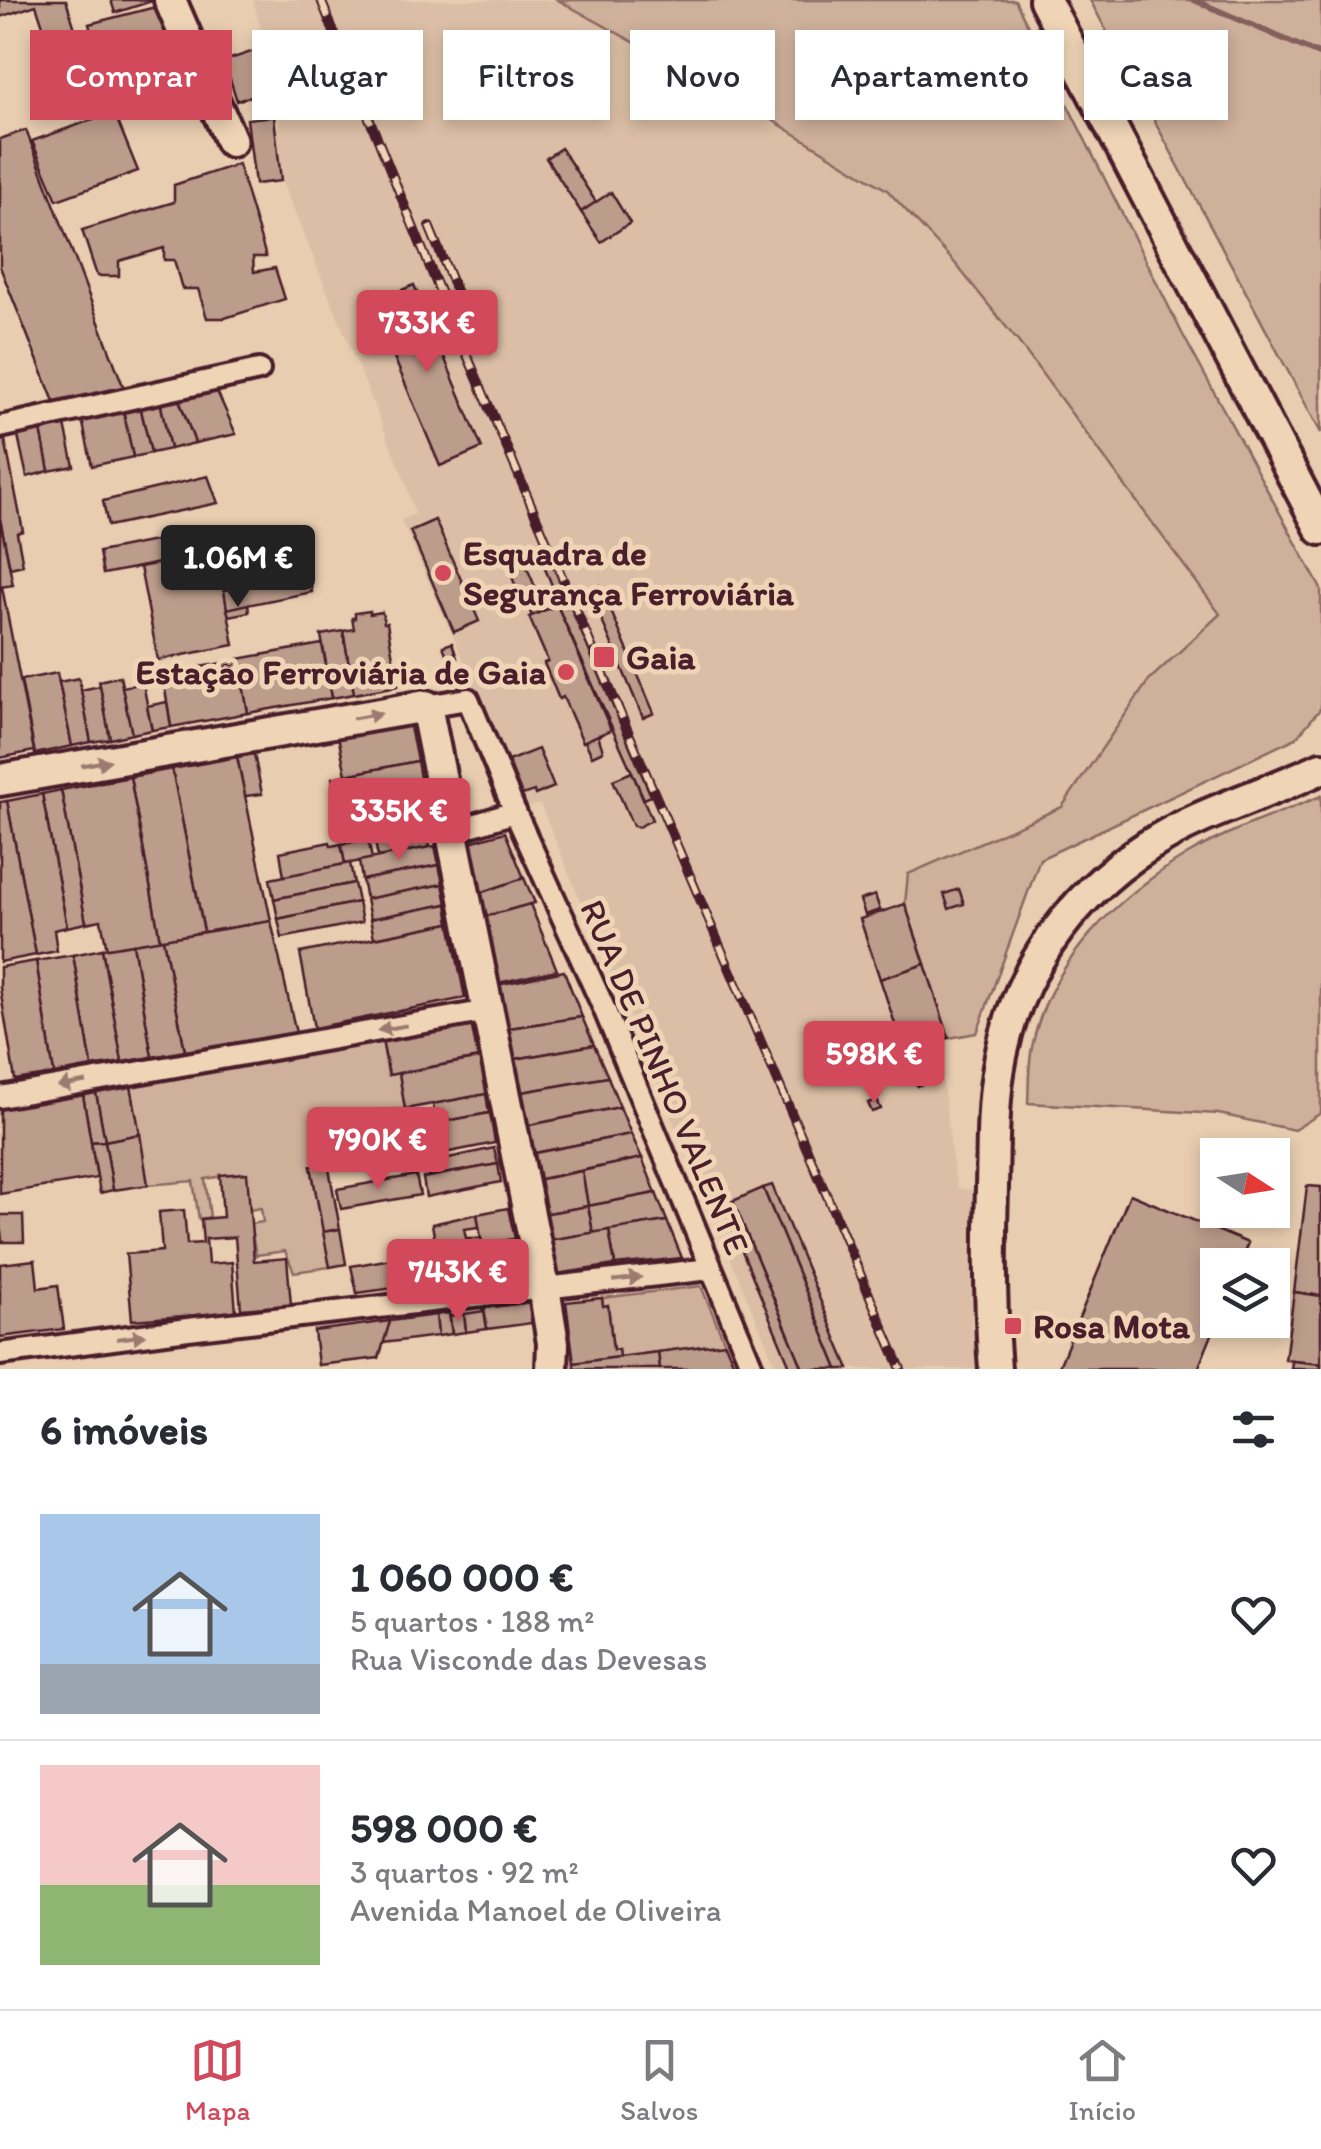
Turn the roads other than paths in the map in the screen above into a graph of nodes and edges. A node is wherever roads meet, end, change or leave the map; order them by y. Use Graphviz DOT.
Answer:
graph roads {
  1 [pos="170,0"];
  2 [pos="1045,0"];
  3 [pos="230,142"];
  4 [pos="258,370"];
  5 [pos="0,428"];
  6 [pos="1321,528"];
  7 [pos="426,706"];
  8 [pos="1321,768"];
  9 [pos="0,780"];
  10 [pos="515,812"];
  11 [pos="451,832"];
  12 [pos="488,1010"];
  13 [pos="0,1097"];
  14 [pos="710,1270"];
  15 [pos="544,1288"];
  16 [pos="0,1354"];
  17 [pos="552,1369"];
  18 [pos="753,1369"];
  19 [pos="996,1369"];
  1 -- 3 [label="main road"];
  2 -- 6 [label="main road"];
  4 -- 5 [label="street"];
  9 -- 7 [label="main road, one-way"];
  7 -- 10 [label="street, RUA DE PINHO VALENTE"];
  7 -- 11 [label="main road"];
  8 -- 19 [label="main road"];
  10 -- 11 [label="street"];
  10 -- 14 [label="street, RUA DE PINHO VALENTE"];
  11 -- 12 [label="main road"];
  12 -- 13 [label="street, one-way"];
  12 -- 15 [label="main road"];
  15 -- 14 [label="street, one-way"];
  14 -- 18 [label="street, RUA DE PINHO VALENTE"];
  16 -- 15 [label="street, one-way"];
  15 -- 17 [label="main road"];
}
